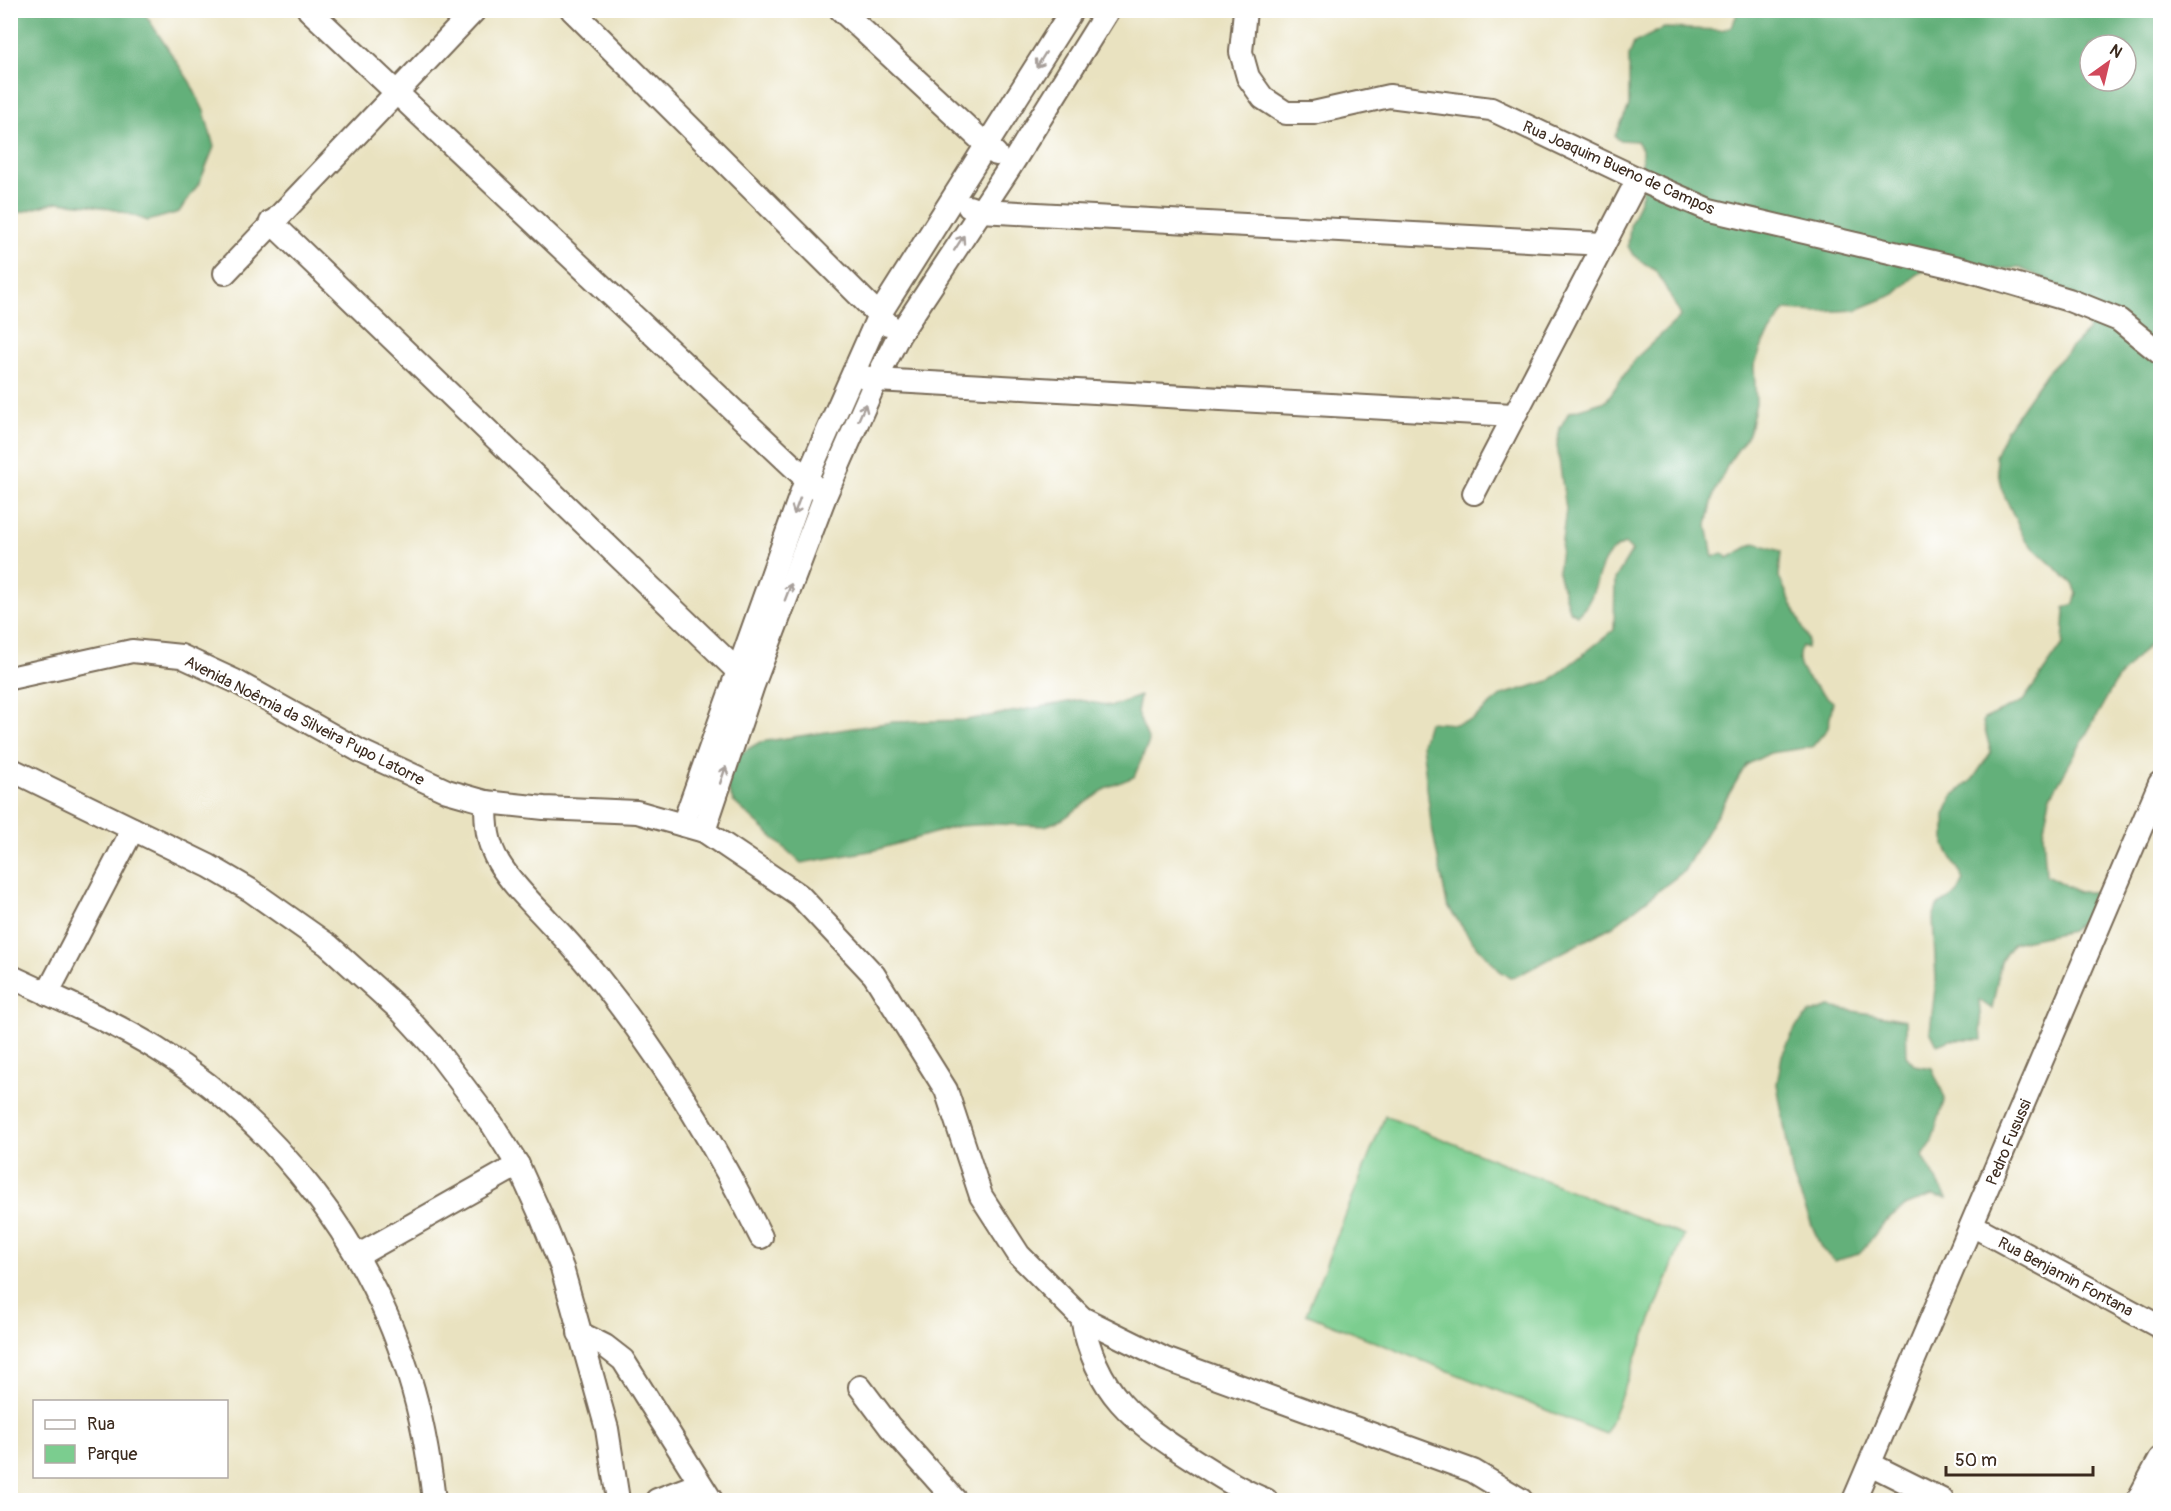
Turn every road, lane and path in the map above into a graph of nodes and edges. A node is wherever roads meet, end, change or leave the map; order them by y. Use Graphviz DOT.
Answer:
graph roads {
  1 [pos="309,10"];
  2 [pos="475,10"];
  3 [pos="572,10"];
  4 [pos="841,10"];
  5 [pos="1072,10"];
  6 [pos="1245,10"];
  7 [pos="1105,12"];
  8 [pos="396,93"];
  9 [pos="987,146"];
  10 [pos="1010,167"];
  11 [pos="1638,179"];
  12 [pos="952,200"];
  13 [pos="980,212"];
  14 [pos="272,222"];
  15 [pos="1604,244"];
  16 [pos="225,273"];
  17 [pos="879,315"];
  18 [pos="899,335"];
  19 [pos="2160,353"];
  20 [pos="853,374"];
  21 [pos="876,380"];
  22 [pos="1513,415"];
  23 [pos="806,480"];
  24 [pos="1474,494"];
  25 [pos="825,496"];
  26 [pos="10,678"];
  27 [pos="745,678"];
  28 [pos="10,769"];
  29 [pos="2160,783"];
  30 [pos="486,802"];
  31 [pos="694,828"];
  32 [pos="133,829"];
  33 [pos="10,976"];
  34 [pos="47,994"];
  35 [pos="518,1165"];
  36 [pos="1972,1225"];
  37 [pos="761,1237"];
  38 [pos="357,1256"];
  39 [pos="1082,1318"];
  40 [pos="2160,1327"];
  41 [pos="579,1333"];
  42 [pos="860,1387"];
  43 [pos="2160,1459"];
  44 [pos="1870,1464"];
  45 [pos="706,1494"];
  46 [pos="1251,1498"];
  47 [pos="435,1500"];
  48 [pos="618,1500"];
  49 [pos="657,1500"];
  50 [pos="955,1500"];
  51 [pos="1521,1500"];
  52 [pos="1854,1500"];
  53 [pos="1942,1500"];
  54 [pos="2138,1500"];
  1 -- 8 [label="street"];
  2 -- 8 [label="street"];
  3 -- 17 [label="street"];
  4 -- 9 [label="street"];
  5 -- 9 [label="street, one-way"];
  6 -- 11 [label="street, Rua Joaquim Bueno de Campos"];
  7 -- 10 [label="street"];
  8 -- 14 [label="street"];
  8 -- 23 [label="street"];
  9 -- 10 [label="street"];
  9 -- 12 [label="street"];
  10 -- 13 [label="street"];
  11 -- 15 [label="street"];
  11 -- 19 [label="street, Rua Joaquim Bueno de Campos"];
  12 -- 13 [label="street"];
  12 -- 17 [label="street"];
  13 -- 15 [label="street"];
  18 -- 13 [label="street, one-way"];
  14 -- 16 [label="street"];
  14 -- 27 [label="street"];
  15 -- 22 [label="street"];
  17 -- 18 [label="street"];
  17 -- 20 [label="street"];
  18 -- 21 [label="street"];
  20 -- 21 [label="street"];
  20 -- 23 [label="street"];
  21 -- 22 [label="street"];
  25 -- 21 [label="street, one-way"];
  22 -- 24 [label="street"];
  23 -- 25 [label="street"];
  23 -- 27 [label="street, one-way"];
  27 -- 25 [label="street, one-way"];
  26 -- 30 [label="street, Avenida Noêmia da Silveira Pupo Latorre"];
  27 -- 31 [label="street"];
  28 -- 32 [label="street"];
  29 -- 36 [label="street, Pedro Fusussi"];
  30 -- 31 [label="street, Avenida Noêmia da Silveira Pupo Latorre"];
  30 -- 37 [label="street"];
  31 -- 39 [label="street, Avenida Noêmia da Silveira Pupo Latorre"];
  32 -- 34 [label="street"];
  32 -- 35 [label="street"];
  33 -- 34 [label="street"];
  34 -- 38 [label="street"];
  35 -- 38 [label="street"];
  35 -- 41 [label="street"];
  36 -- 40 [label="street, Rua Benjamin Fontana"];
  36 -- 44 [label="street, Pedro Fusussi"];
  38 -- 47 [label="street"];
  39 -- 46 [label="street"];
  39 -- 51 [label="street"];
  41 -- 45 [label="street"];
  41 -- 48 [label="street"];
  42 -- 50 [label="street"];
  43 -- 54 [label="street"];
  44 -- 52 [label="street, Pedro Fusussi"];
  44 -- 53 [label="street"];
  45 -- 49 [label="street"];
}
